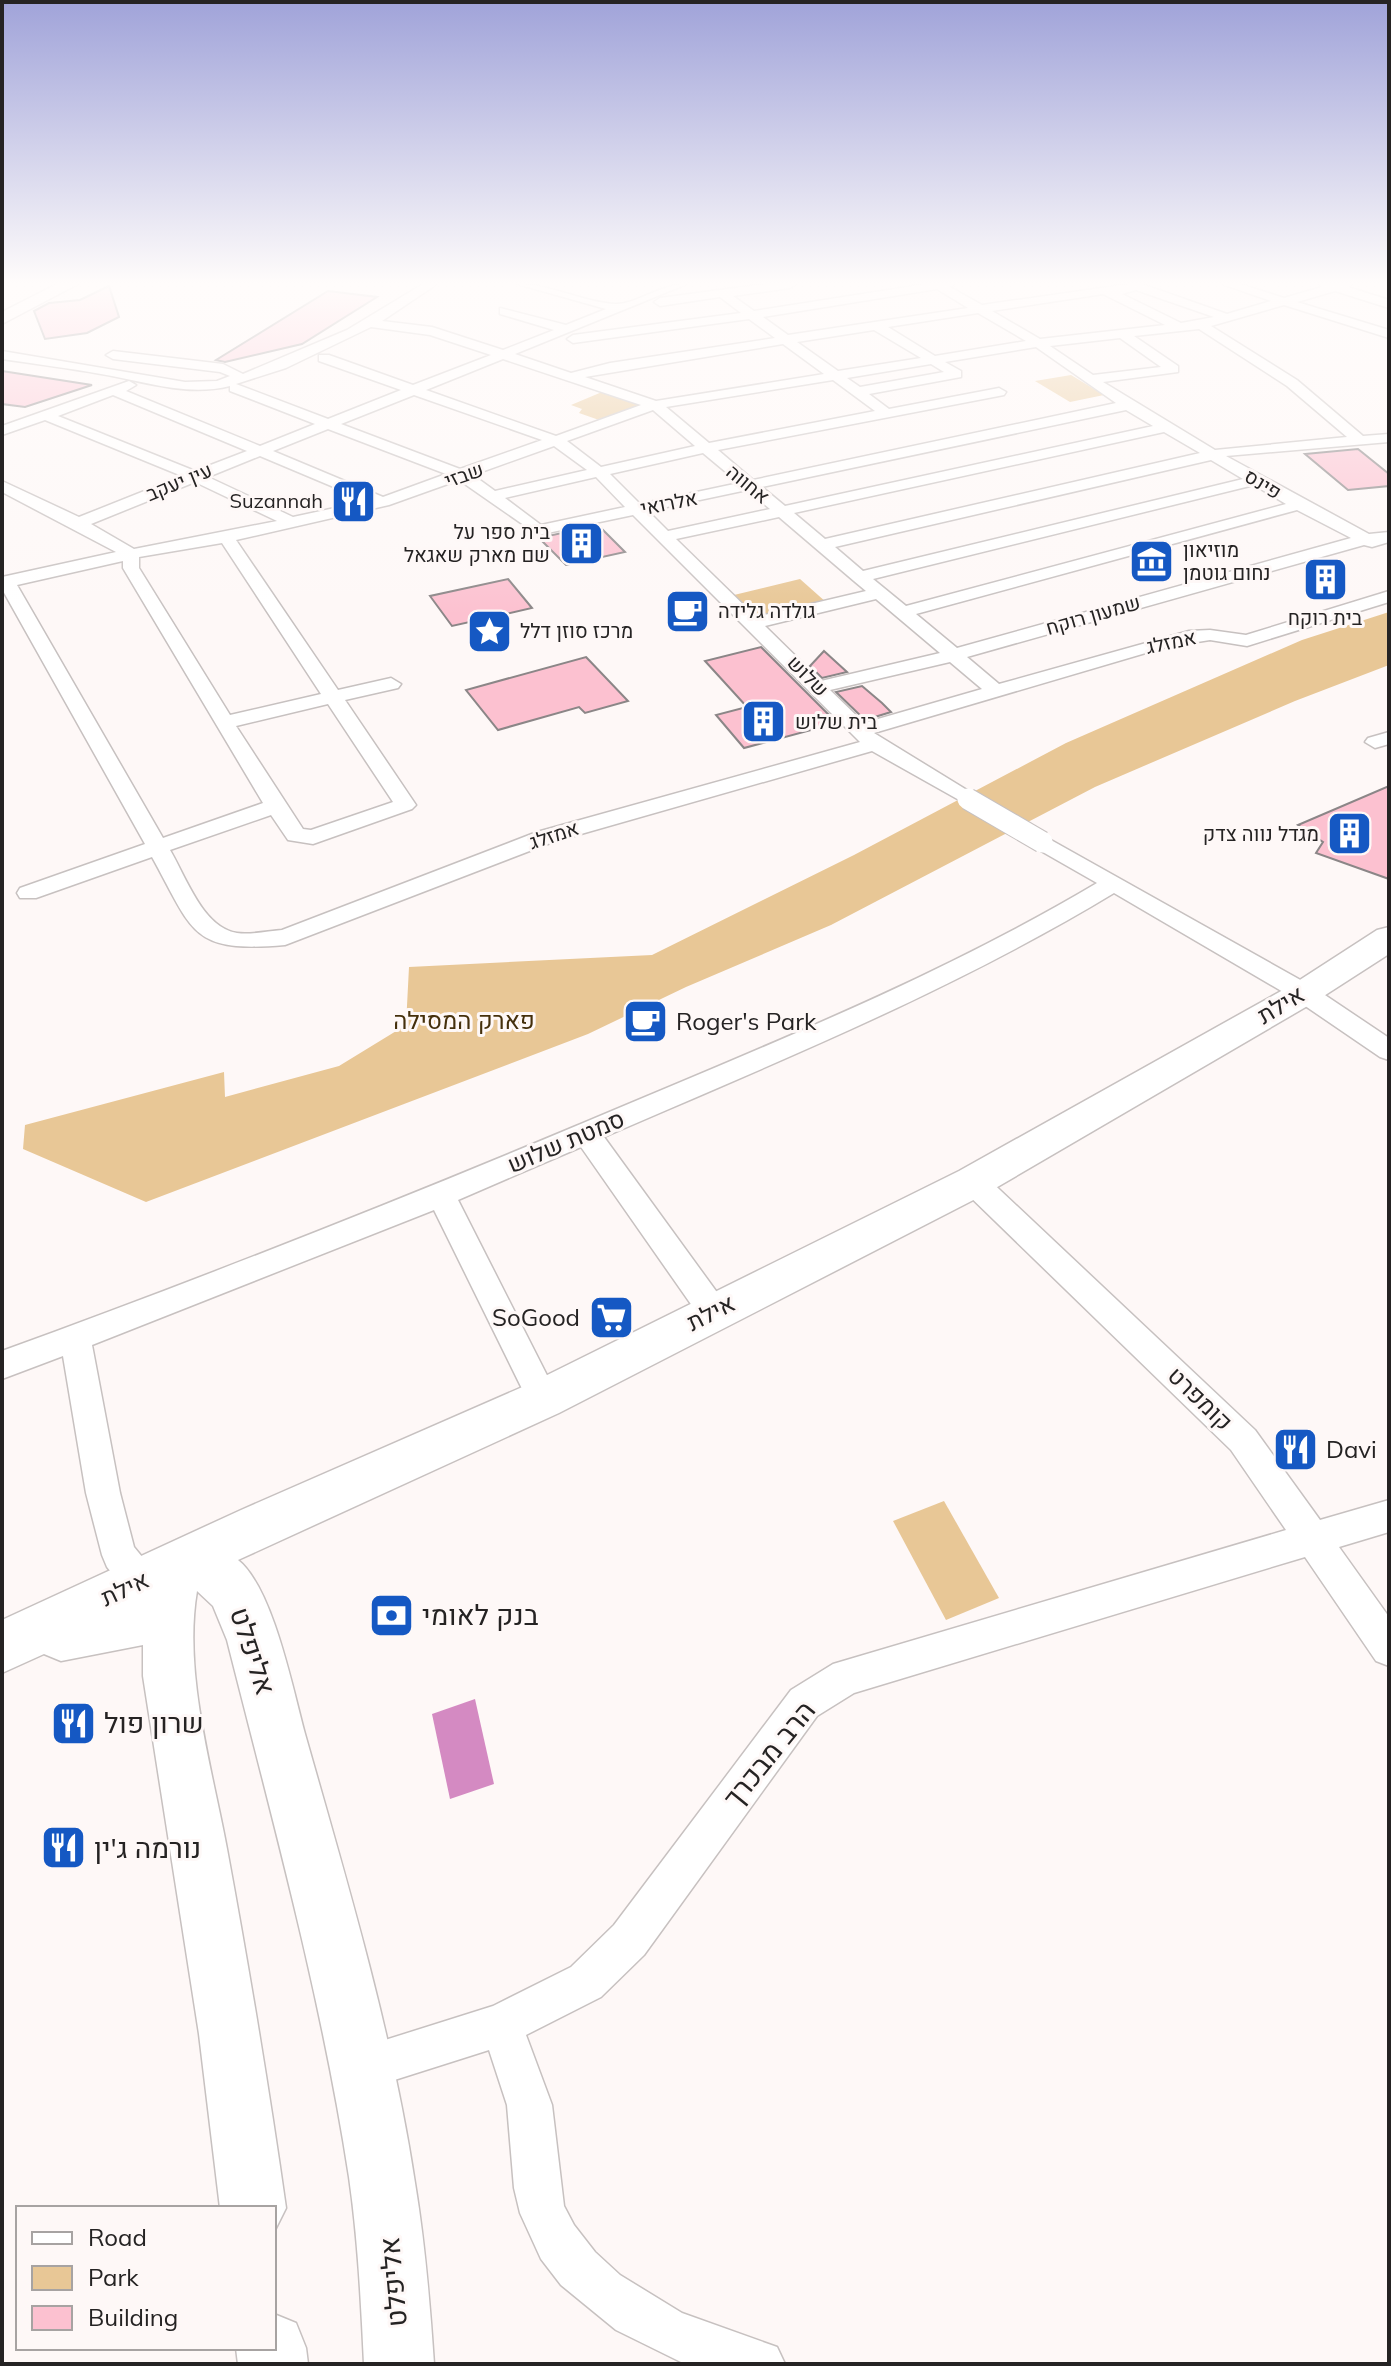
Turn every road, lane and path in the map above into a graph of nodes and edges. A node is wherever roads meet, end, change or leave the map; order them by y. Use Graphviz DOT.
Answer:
graph roads {
  1 [pos="100,394"];
  2 [pos="123,394"];
  3 [pos="262,394"];
  4 [pos="400,394"];
  5 [pos="428,394"];
  6 [pos="622,394"];
  7 [pos="716,394"];
  8 [pos="860,394"];
  9 [pos="985,394"];
  10 [pos="1114,394"];
  11 [pos="1305,394"];
  12 [pos="655,405"];
  13 [pos="1128,405"];
  14 [pos="885,412"];
  15 [pos="44,415"];
  16 [pos="331,422"];
  17 [pos="1166,427"];
  18 [pos="2,431"];
  19 [pos="1389,438"];
  20 [pos="1359,440"];
  21 [pos="557,441"];
  22 [pos="704,448"];
  23 [pos="259,449"];
  24 [pos="1214,455"];
  25 [pos="600,473"];
  26 [pos="194,476"];
  27 [pos="464,476"];
  28 [pos="1256,480"];
  29 [pos="2,486"];
  30 [pos="749,487"];
  31 [pos="494,496"];
  32 [pos="383,502"];
  33 [pos="1299,505"];
  34 [pos="637,509"];
  35 [pos="783,513"];
  36 [pos="290,522"];
  37 [pos="78,523"];
  38 [pos="226,537"];
  39 [pos="665,537"];
  40 [pos="1389,537"];
  41 [pos="1366,539"];
  42 [pos="822,545"];
  43 [pos="1389,553"];
  44 [pos="131,554"];
  45 [pos="860,577"];
  46 [pos="3,583"];
  47 [pos="878,593"];
  48 [pos="1389,596"];
  49 [pos="901,613"];
  50 [pos="754,623"];
  51 [pos="950,656"];
  52 [pos="391,684"];
  53 [pos="819,687"];
  54 [pos="995,690"];
  55 [pos="335,696"];
  56 [pos="226,722"];
  57 [pos="868,737"];
  58 [pos="275,806"];
  59 [pos="157,848"];
  60 [pos="1114,883"];
  61 [pos="28,893"];
  62 [pos="1389,938"];
  63 [pos="1304,993"];
  64 [pos="1389,1051"];
  65 [pos="586,1133"];
  66 [pos="973,1182"];
  67 [pos="441,1195"];
  68 [pos="713,1311"];
  69 [pos="75,1339"];
  70 [pos="2,1365"];
  71 [pos="543,1399"];
  72 [pos="1389,1516"];
  73 [pos="1313,1540"];
  74 [pos="164,1586"];
  75 [pos="6,1646"];
  76 [pos="1389,1648"];
  77 [pos="500,2025"];
  78 [pos="363,2068"];
  79 [pos="253,2206"];
  80 [pos="399,2364"];
  81 [pos="760,2364"];
  1 -- 15 [label="street"];
  2 -- 23 [label="street"];
  3 -- 16 [label="street"];
  4 -- 16 [label="street, עין יעקב"];
  5 -- 21 [label="street, שלוש"];
  6 -- 12 [label="street, אחווה"];
  7 -- 12 [label="street, שבזי"];
  8 -- 14 [label="street"];
  9 -- 14 [label="street"];
  10 -- 13 [label="street, פינס"];
  11 -- 20 [label="street"];
  12 -- 21 [label="street, שבזי"];
  12 -- 22 [label="street, אחווה"];
  13 -- 17 [label="street, פינס"];
  13 -- 30 [label="street, אלרואי"];
  14 -- 22 [label="street"];
  15 -- 18 [label="street"];
  15 -- 26 [label="street"];
  16 -- 23 [label="street, עין יעקב"];
  16 -- 27 [label="street"];
  17 -- 24 [label="street, פינס"];
  17 -- 35 [label="street"];
  19 -- 20 [label="street"];
  20 -- 24 [label="street"];
  21 -- 25 [label="street, שלוש"];
  21 -- 27 [label="street, שבזי"];
  22 -- 25 [label="street"];
  22 -- 30 [label="street, אחווה"];
  23 -- 26 [label="street, עין יעקב"];
  23 -- 32 [label="street"];
  24 -- 28 [label="street, פינס"];
  24 -- 42 [label="street"];
  25 -- 31 [label="street"];
  25 -- 34 [label="street, שלוש"];
  26 -- 36 [label="street"];
  26 -- 37 [label="street, עין יעקב"];
  27 -- 31 [label="street"];
  27 -- 32 [label="street, שבזי"];
  28 -- 33 [label="street, פינס"];
  28 -- 45 [label="street"];
  29 -- 37 [label="street"];
  30 -- 34 [label="street, אלרואי"];
  30 -- 35 [label="street, אחווה"];
  31 -- 34 [label="street, אלרואי"];
  32 -- 36 [label="street, שבזי"];
  33 -- 41 [label="street, פינס"];
  33 -- 49 [label="street"];
  34 -- 39 [label="street, שלוש"];
  35 -- 39 [label="street"];
  35 -- 42 [label="street, אחווה"];
  36 -- 38 [label="street, שבזי"];
  37 -- 44 [label="street"];
  38 -- 44 [label="street, שבזי"];
  38 -- 55 [label="street"];
  39 -- 50 [label="street, שלוש"];
  40 -- 41 [label="street, שמעון רוקח"];
  41 -- 43 [label="street, פינס"];
  41 -- 51 [label="street, שמעון רוקח"];
  42 -- 45 [label="street, אחווה"];
  44 -- 46 [label="street, שבזי"];
  44 -- 56 [label="street"];
  45 -- 47 [label="street, אחווה"];
  46 -- 59 [label="street"];
  47 -- 49 [label="street, אחווה"];
  47 -- 50 [label="street"];
  48 -- 54 [label="street, אמזלג"];
  49 -- 51 [label="street, אחווה"];
  50 -- 53 [label="street, שלוש"];
  51 -- 53 [label="street, שמעון רוקח"];
  51 -- 54 [label="street, אחווה"];
  52 -- 55 [label="street"];
  53 -- 57 [label="street, שלוש"];
  54 -- 57 [label="street, אמזלג"];
  55 -- 56 [label="street"];
  55 -- 58 [label="street"];
  56 -- 58 [label="street"];
  57 -- 59 [label="street, אמזלג"];
  57 -- 60 [label="street, שלוש, bridge"];
  58 -- 59 [label="street"];
  59 -- 61 [label="street"];
  60 -- 63 [label="street, שלוש"];
  60 -- 65 [label="street, סמטת שלוש"];
  62 -- 63 [label="street, אילת"];
  63 -- 64 [label="street, שלוש"];
  63 -- 66 [label="street, אילת"];
  65 -- 67 [label="street, סמטת שלוש"];
  65 -- 68 [label="street"];
  66 -- 68 [label="street, אילת"];
  66 -- 73 [label="street, קומפרט"];
  67 -- 69 [label="street, סמטת שלוש"];
  67 -- 71 [label="street"];
  68 -- 71 [label="street, אילת"];
  69 -- 70 [label="street, סמטת שלוש"];
  69 -- 74 [label="street"];
  71 -- 74 [label="street, אילת"];
  72 -- 73 [label="street, הרב מבכרך"];
  73 -- 76 [label="street, קומפרט"];
  73 -- 77 [label="street, הרב מבכרך"];
  74 -- 75 [label="street, אילת"];
  74 -- 78 [label="street, אליפלט"];
  74 -- 79 [label="street"];
  77 -- 78 [label="street, הרב מבכרך"];
  77 -- 81 [label="street"];
  78 -- 80 [label="street, אליפלט"];
}
